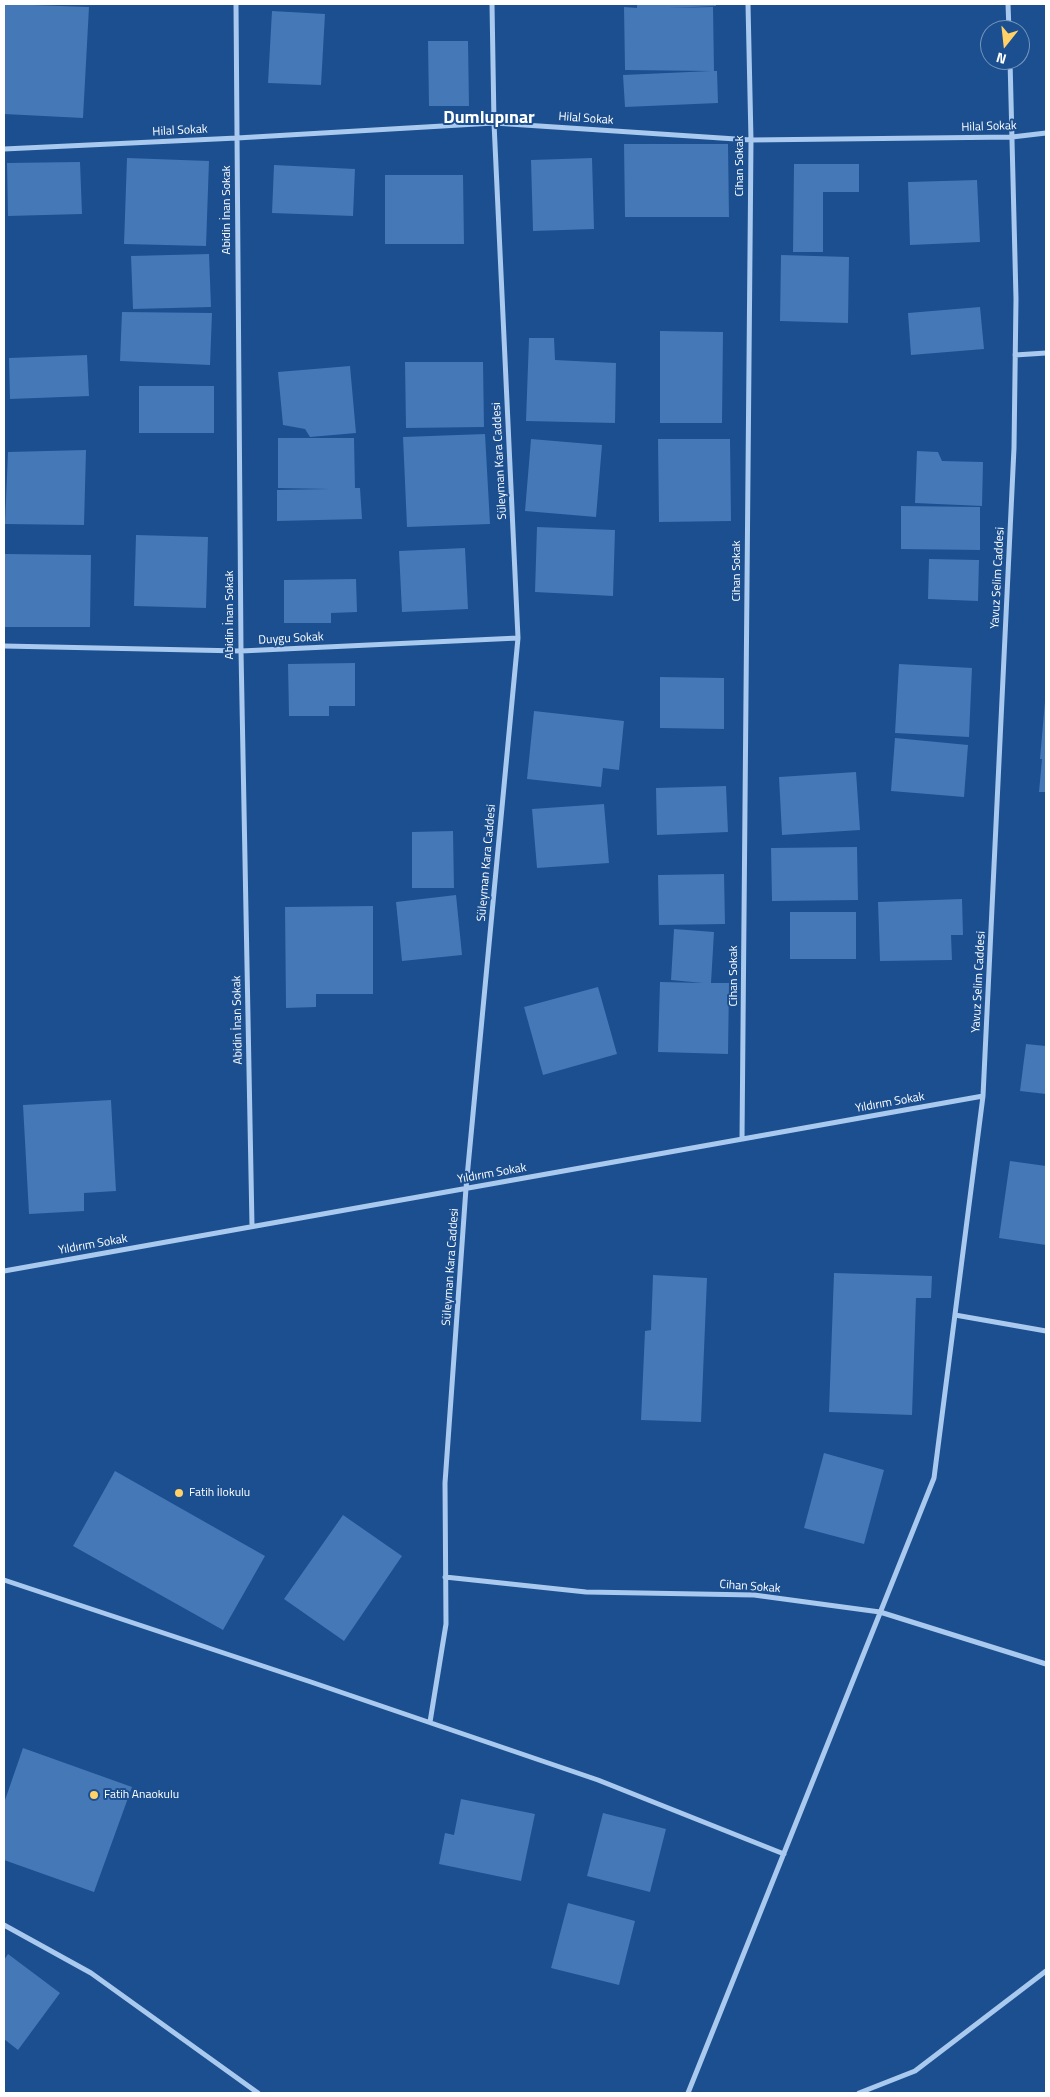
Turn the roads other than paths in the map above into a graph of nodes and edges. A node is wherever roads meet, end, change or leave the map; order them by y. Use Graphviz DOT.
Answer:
graph roads {
  1 [pos="236,4"];
  2 [pos="492,4"];
  3 [pos="748,4"];
  4 [pos="1008,4"];
  5 [pos="1009,20"];
  6 [pos="1010,70"];
  7 [pos="494,123"];
  8 [pos="1046,132"];
  9 [pos="1012,137"];
  10 [pos="237,138"];
  11 [pos="751,140"];
  12 [pos="4,148"];
  13 [pos="1046,353"];
  14 [pos="1016,354"];
  15 [pos="518,638"];
  16 [pos="4,646"];
  17 [pos="240,652"];
  18 [pos="983,1096"];
  19 [pos="742,1139"];
  20 [pos="466,1188"];
  21 [pos="252,1226"];
  22 [pos="4,1271"];
  23 [pos="955,1315"];
  24 [pos="1046,1331"];
  25 [pos="445,1577"];
  26 [pos="4,1580"];
  27 [pos="880,1612"];
  28 [pos="1046,1664"];
  29 [pos="430,1722"];
  30 [pos="784,1854"];
  31 [pos="4,1925"];
  32 [pos="1046,1971"];
  33 [pos="258,2093"];
  34 [pos="688,2093"];
  35 [pos="859,2093"];
  1 -- 10 [label="street, Abidin İnan Sokak"];
  2 -- 7 [label="street, Süleyman Kara Caddesi"];
  3 -- 11 [label="street, Cihan Sokak"];
  4 -- 5 [label="street"];
  6 -- 9 [label="street, Yavuz Selim Caddesi"];
  7 -- 10 [label="street, Hilal Sokak"];
  7 -- 11 [label="street, Hilal Sokak"];
  7 -- 15 [label="street, Süleyman Kara Caddesi"];
  8 -- 9 [label="street, Hilal Sokak"];
  9 -- 11 [label="street, Hilal Sokak"];
  9 -- 14 [label="street, Yavuz Selim Caddesi"];
  10 -- 12 [label="street, Hilal Sokak"];
  10 -- 17 [label="street, Abidin İnan Sokak"];
  11 -- 19 [label="street, Cihan Sokak"];
  13 -- 14 [label="street"];
  14 -- 18 [label="street, Yavuz Selim Caddesi"];
  15 -- 17 [label="street, Duygu Sokak"];
  15 -- 20 [label="street, Süleyman Kara Caddesi"];
  16 -- 17 [label="street, Duygu Sokak"];
  17 -- 21 [label="street, Abidin İnan Sokak"];
  18 -- 19 [label="street, Yıldırım Sokak"];
  18 -- 23 [label="street, Yavuz Selim Caddesi"];
  19 -- 20 [label="street, Yıldırım Sokak"];
  20 -- 21 [label="street, Yıldırım Sokak"];
  20 -- 25 [label="street, Süleyman Kara Caddesi"];
  21 -- 22 [label="street, Yıldırım Sokak"];
  23 -- 24 [label="street"];
  23 -- 27 [label="street, Yavuz Selim Caddesi"];
  25 -- 27 [label="street, Cihan Sokak"];
  25 -- 29 [label="street, Süleyman Kara Caddesi"];
  26 -- 29 [label="street"];
  27 -- 28 [label="street, Cihan Sokak"];
  27 -- 30 [label="street, Yavuz Selim Caddesi"];
  29 -- 30 [label="street"];
  30 -- 34 [label="street, Yavuz Selim Caddesi"];
  31 -- 33 [label="street"];
  32 -- 35 [label="street"];
}
